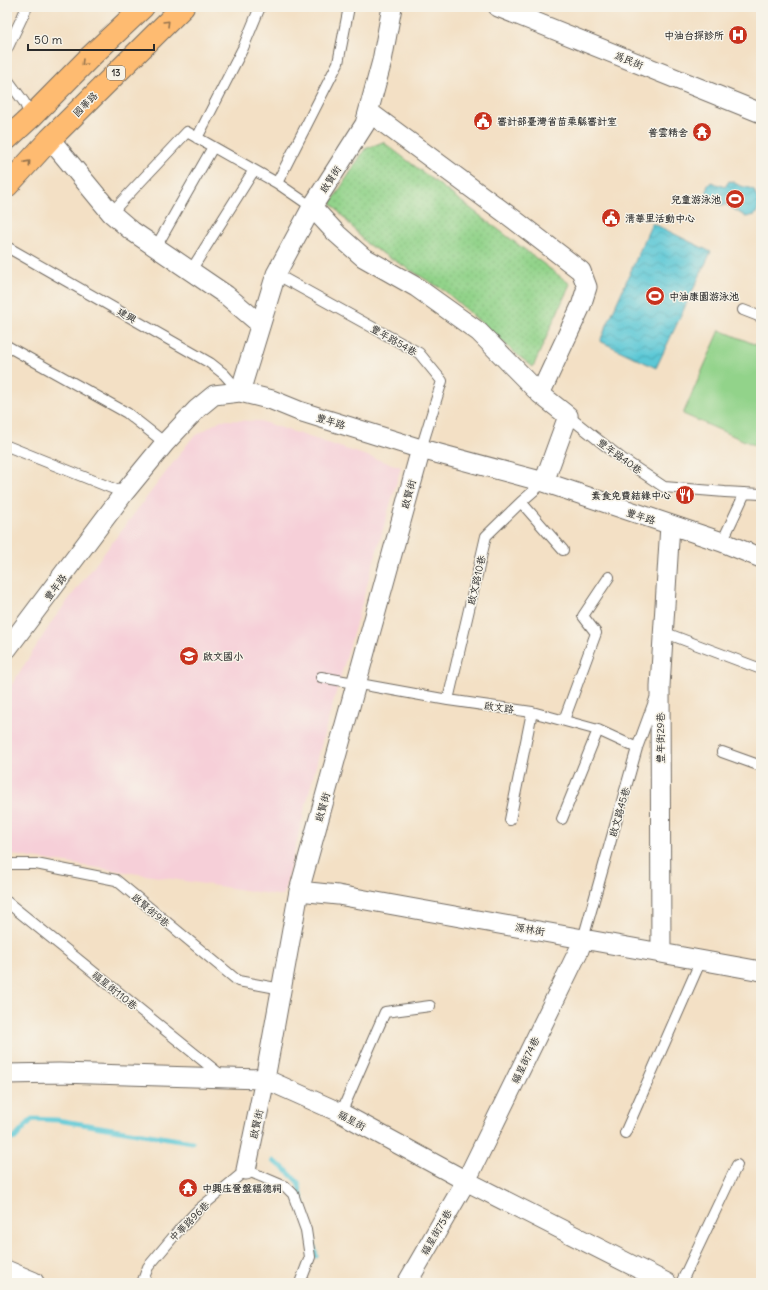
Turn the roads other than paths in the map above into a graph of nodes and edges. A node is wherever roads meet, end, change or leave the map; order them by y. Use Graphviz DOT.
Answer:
graph roads {
  1 [pos="27,7"];
  2 [pos="143,7"];
  3 [pos="183,7"];
  4 [pos="260,7"];
  5 [pos="349,7"];
  6 [pos="392,7"];
  7 [pos="498,7"];
  8 [pos="7,49"];
  9 [pos="7,79"];
  10 [pos="368,112"];
  11 [pos="761,113"];
  12 [pos="31,117"];
  13 [pos="197,138"];
  14 [pos="7,139"];
  15 [pos="50,139"];
  16 [pos="213,147"];
  17 [pos="254,170"];
  18 [pos="276,183"];
  19 [pos="7,186"];
  20 [pos="312,207"];
  21 [pos="111,213"];
  22 [pos="7,247"];
  23 [pos="156,248"];
  24 [pos="190,272"];
  25 [pos="276,274"];
  26 [pos="744,310"];
  27 [pos="761,317"];
  28 [pos="260,324"];
  29 [pos="7,346"];
  30 [pos="240,392"];
  31 [pos="540,394"];
  32 [pos="568,416"];
  33 [pos="165,443"];
  34 [pos="7,446"];
  35 [pos="420,449"];
  36 [pos="544,482"];
  37 [pos="124,493"];
  38 [pos="745,493"];
  39 [pos="761,494"];
  40 [pos="521,502"];
  41 [pos="670,525"];
  42 [pos="722,542"];
  43 [pos="563,550"];
  44 [pos="761,558"];
  45 [pos="609,577"];
  46 [pos="663,632"];
  47 [pos="7,649"];
  48 [pos="761,669"];
  49 [pos="321,677"];
  50 [pos="356,684"];
  51 [pos="660,686"];
  52 [pos="448,700"];
  53 [pos="532,712"];
  54 [pos="564,720"];
  55 [pos="598,730"];
  56 [pos="637,748"];
  57 [pos="722,752"];
  58 [pos="761,766"];
  59 [pos="562,819"];
  60 [pos="510,820"];
  61 [pos="7,864"];
  62 [pos="299,891"];
  63 [pos="7,902"];
  64 [pos="583,939"];
  65 [pos="661,952"];
  66 [pos="701,960"];
  67 [pos="761,971"];
  68 [pos="282,989"];
  69 [pos="430,1006"];
  70 [pos="7,1074"];
  71 [pos="223,1077"];
  72 [pos="265,1079"];
  73 [pos="341,1113"];
  74 [pos="625,1133"];
  75 [pos="737,1164"];
  76 [pos="246,1170"];
  77 [pos="466,1181"];
  78 [pos="7,1272"];
  79 [pos="33,1283"];
  80 [pos="142,1283"];
  81 [pos="300,1283"];
  82 [pos="407,1283"];
  83 [pos="667,1283"];
  84 [pos="681,1283"];
  1 -- 8 [label="lane"];
  2 -- 12 [label="main road, one-way"];
  15 -- 3 [label="main road, 國華路 / 13, one-way"];
  4 -- 13 [label="lane"];
  5 -- 18 [label="lane"];
  6 -- 10 [label="street, 啟賢街"];
  7 -- 11 [label="street, 為民街"];
  9 -- 12 [label="lane"];
  10 -- 20 [label="street, 啟賢街"];
  10 -- 31 [label="street"];
  12 -- 14 [label="main road"];
  12 -- 15 [label="main road"];
  13 -- 16 [label="lane"];
  13 -- 21 [label="lane"];
  19 -- 15 [label="main road, 國華路 / 13, one-way"];
  15 -- 21 [label="street"];
  16 -- 17 [label="lane"];
  16 -- 23 [label="lane"];
  17 -- 18 [label="lane"];
  17 -- 24 [label="lane"];
  18 -- 20 [label="lane"];
  20 -- 25 [label="street, 啟賢街"];
  20 -- 31 [label="street"];
  21 -- 23 [label="street"];
  22 -- 30 [label="lane, 建興"];
  23 -- 24 [label="street"];
  24 -- 28 [label="street"];
  25 -- 28 [label="street, 啟賢街"];
  25 -- 35 [label="lane, 豐年路54巷"];
  26 -- 27 [label="lane"];
  28 -- 30 [label="street, 啟賢街"];
  29 -- 33 [label="lane"];
  30 -- 33 [label="street, 豐年路"];
  30 -- 35 [label="street, 豐年路"];
  31 -- 32 [label="street"];
  32 -- 36 [label="street"];
  32 -- 38 [label="lane, 豐年路40巷"];
  33 -- 37 [label="street, 豐年路"];
  34 -- 37 [label="lane"];
  35 -- 36 [label="street, 豐年路"];
  35 -- 50 [label="street, 啟賢街"];
  36 -- 40 [label="lane, 啟文路10巷"];
  36 -- 41 [label="street, 豐年路"];
  37 -- 47 [label="street, 豐年路"];
  38 -- 39 [label="lane, 豐年路40巷"];
  38 -- 42 [label="lane"];
  40 -- 43 [label="lane"];
  40 -- 52 [label="lane, 啟文路10巷"];
  41 -- 42 [label="street, 豐年路"];
  41 -- 46 [label="street, 豐年街29巷"];
  42 -- 44 [label="street, 豐年路"];
  45 -- 54 [label="lane"];
  46 -- 48 [label="lane"];
  46 -- 51 [label="street, 豐年街29巷"];
  49 -- 50 [label="lane, 啟文路"];
  50 -- 52 [label="lane, 啟文路"];
  50 -- 62 [label="street, 啟賢街"];
  51 -- 56 [label="lane, 啟文路45巷"];
  51 -- 65 [label="street, 豐年街29巷"];
  52 -- 53 [label="lane, 啟文路"];
  53 -- 54 [label="lane, 啟文路"];
  53 -- 60 [label="lane"];
  54 -- 55 [label="lane, 啟文路"];
  55 -- 56 [label="lane, 啟文路"];
  55 -- 59 [label="lane"];
  56 -- 64 [label="lane, 啟文路45巷"];
  57 -- 58 [label="lane"];
  61 -- 68 [label="lane, 啟賢街9巷"];
  62 -- 64 [label="street, 源林街"];
  62 -- 68 [label="street, 啟賢街"];
  63 -- 71 [label="lane, 福星街110巷"];
  64 -- 65 [label="street, 源林街"];
  64 -- 77 [label="street, 福星街74巷"];
  65 -- 66 [label="street, 源林街"];
  66 -- 67 [label="street, 源林街"];
  66 -- 74 [label="lane"];
  68 -- 72 [label="street, 啟賢街"];
  69 -- 73 [label="lane"];
  70 -- 71 [label="street, 福星街"];
  71 -- 72 [label="street, 福星街"];
  72 -- 73 [label="street, 福星街"];
  72 -- 76 [label="street, 啟賢街"];
  73 -- 77 [label="street, 福星街"];
  75 -- 84 [label="lane"];
  76 -- 80 [label="lane, 中華路96巷"];
  76 -- 81 [label="lane"];
  77 -- 82 [label="street, 福星街75巷"];
  77 -- 83 [label="street, 福星街"];
  78 -- 79 [label="street"];
}
